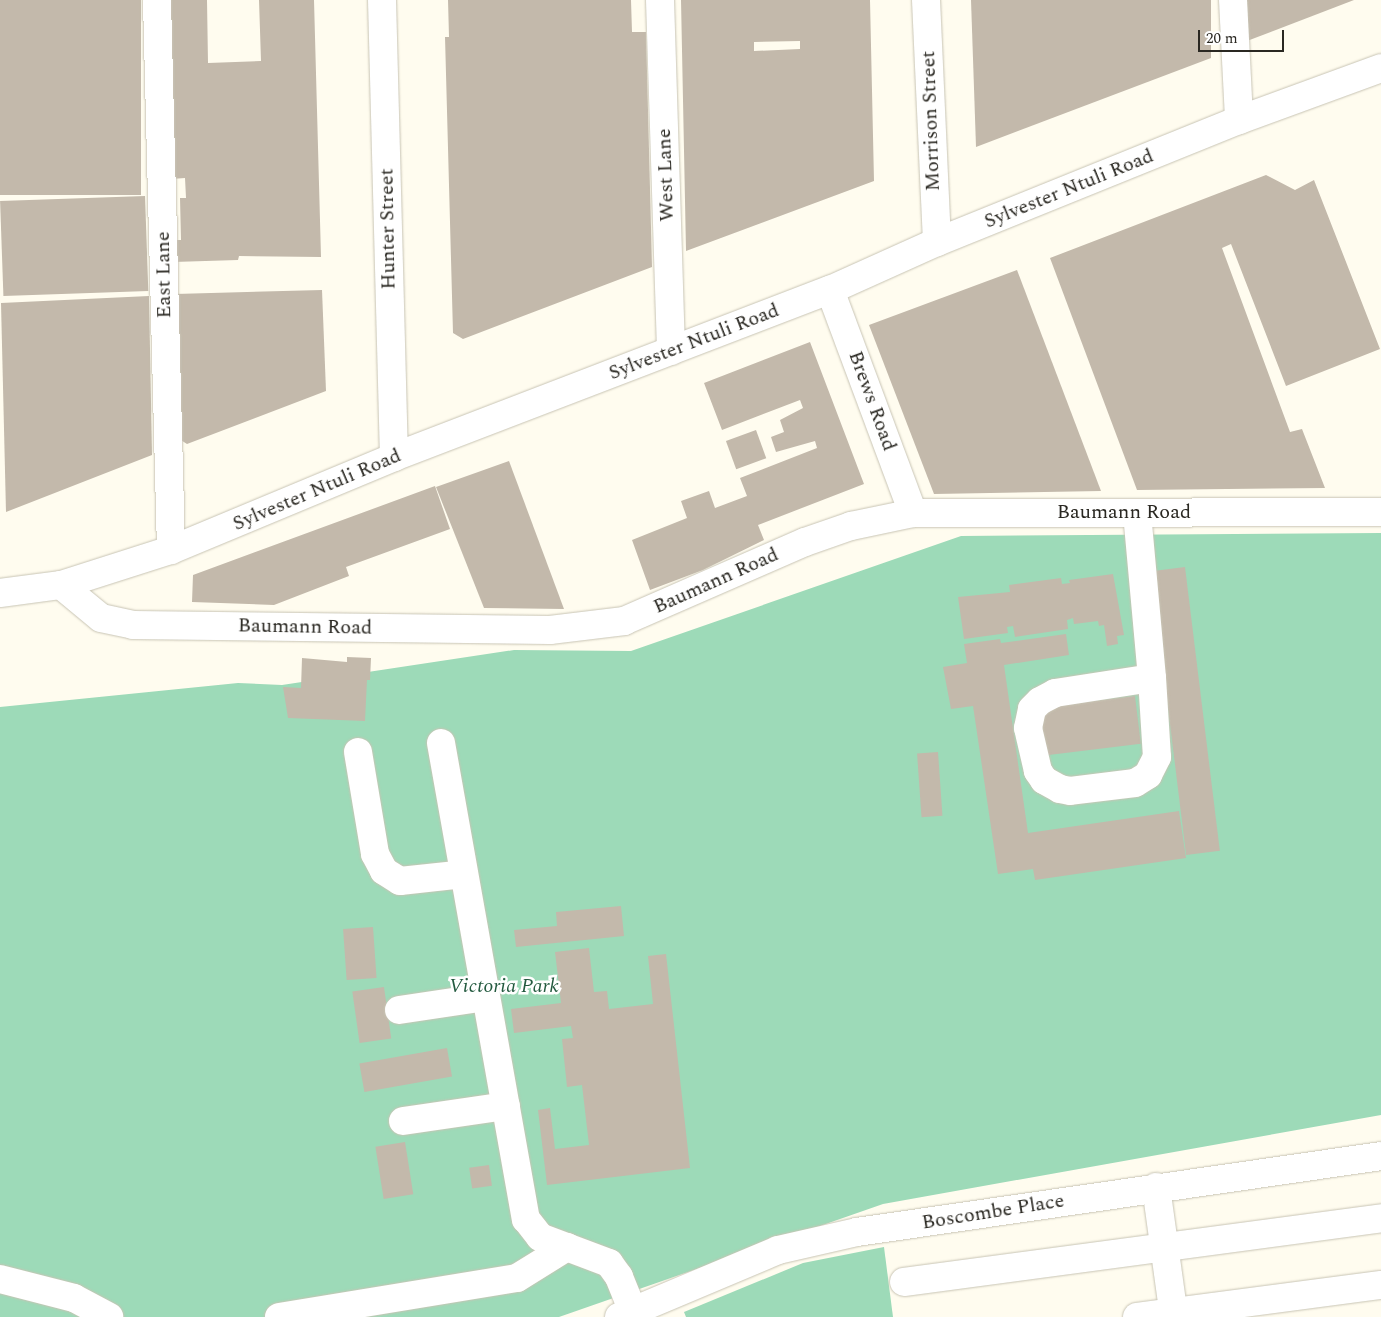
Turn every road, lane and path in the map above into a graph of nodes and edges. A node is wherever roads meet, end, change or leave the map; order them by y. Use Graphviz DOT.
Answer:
graph roads {
  1 [pos="157,0"];
  2 [pos="382,0"];
  3 [pos="660,0"];
  4 [pos="926,0"];
  5 [pos="1232,0"];
  6 [pos="1381,68"];
  7 [pos="1239,120"];
  8 [pos="938,242"];
  9 [pos="830,290"];
  10 [pos="671,351"];
  11 [pos="394,457"];
  12 [pos="1381,512"];
  13 [pos="914,513"];
  14 [pos="1137,513"];
  15 [pos="171,550"];
  16 [pos="61,585"];
  17 [pos="0,593"];
  18 [pos="1152,678"];
  19 [pos="441,743"];
  20 [pos="358,752"];
  21 [pos="464,874"];
  22 [pos="486,997"];
  23 [pos="399,1010"];
  24 [pos="506,1106"];
  25 [pos="403,1121"];
  26 [pos="1381,1156"];
  27 [pos="1156,1187"];
  28 [pos="1381,1218"];
  29 [pos="1164,1246"];
  30 [pos="567,1247"];
  31 [pos="0,1279"];
  32 [pos="904,1282"];
  33 [pos="1381,1285"];
  34 [pos="663,1310"];
  35 [pos="1174,1314"];
  36 [pos="626,1315"];
  37 [pos="108,1317"];
  38 [pos="279,1317"];
  39 [pos="1137,1317"];
  1 -- 15 [label="street, East Lane"];
  2 -- 11 [label="street, Hunter Street"];
  3 -- 10 [label="street, West Lane"];
  4 -- 8 [label="street, Morrison Street"];
  5 -- 7 [label="street"];
  6 -- 7 [label="street, Sylvester Ntuli Road"];
  7 -- 8 [label="street, Sylvester Ntuli Road"];
  8 -- 9 [label="street, Sylvester Ntuli Road"];
  9 -- 10 [label="street, Sylvester Ntuli Road"];
  9 -- 13 [label="street, Brews Road"];
  10 -- 11 [label="street, Sylvester Ntuli Road"];
  11 -- 15 [label="street, Sylvester Ntuli Road"];
  12 -- 14 [label="street, Baumann Road"];
  13 -- 14 [label="street, Baumann Road"];
  13 -- 16 [label="street, Baumann Road"];
  14 -- 18 [label="street"];
  15 -- 16 [label="street, Sylvester Ntuli Road"];
  16 -- 17 [label="street, Sylvester Ntuli Road"];
  18 -- 18 [label="street"];
  19 -- 21 [label="street"];
  20 -- 21 [label="street"];
  21 -- 22 [label="street"];
  22 -- 23 [label="street"];
  22 -- 24 [label="street"];
  24 -- 25 [label="street"];
  24 -- 30 [label="street"];
  26 -- 27 [label="street, Boscombe Place"];
  27 -- 29 [label="street"];
  27 -- 34 [label="street, Boscombe Place"];
  28 -- 29 [label="street"];
  29 -- 32 [label="street"];
  29 -- 35 [label="street"];
  30 -- 36 [label="street"];
  30 -- 38 [label="street"];
  31 -- 37 [label="street"];
  33 -- 35 [label="street"];
  34 -- 36 [label="street, Boscombe Place"];
  35 -- 39 [label="street"];
}
